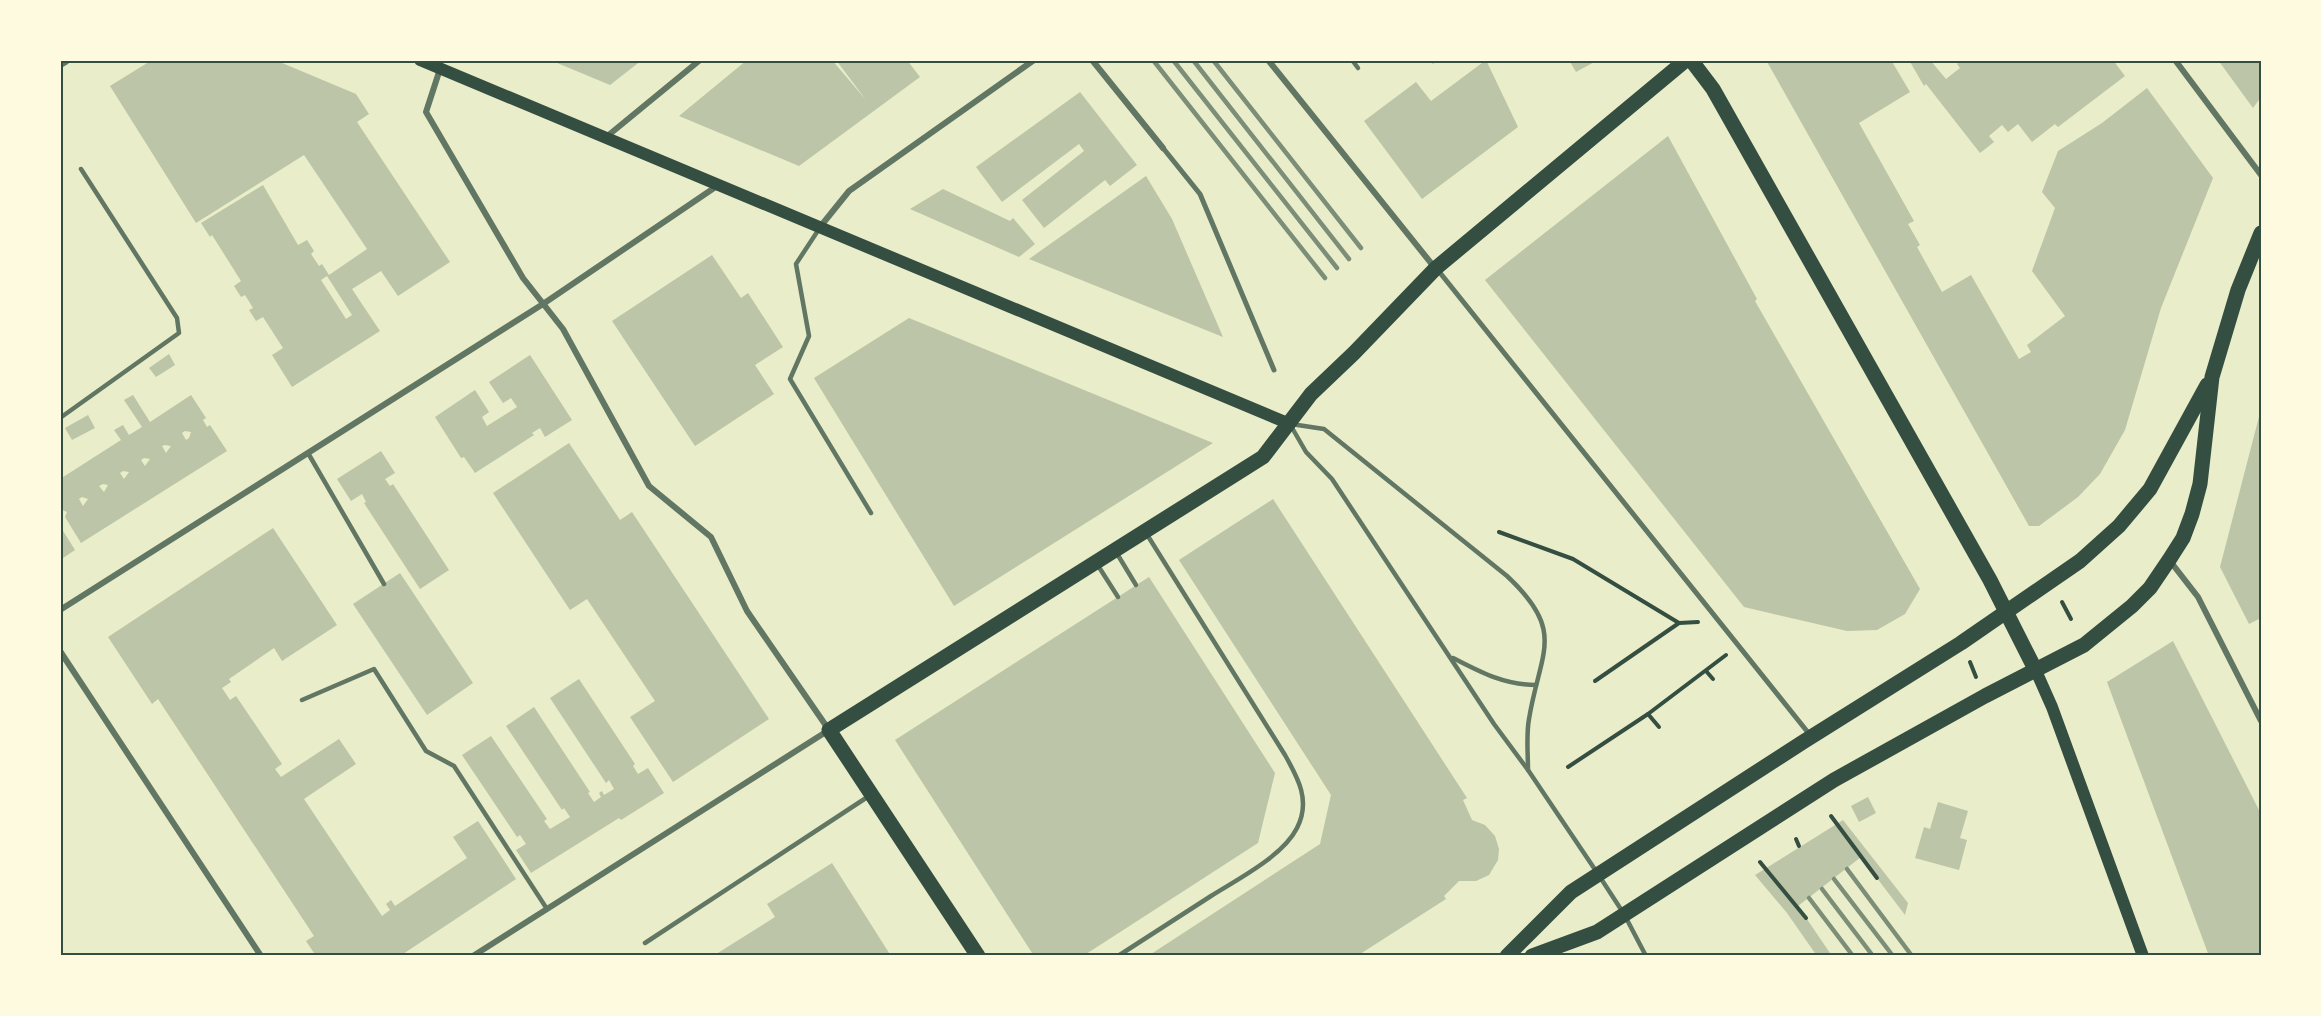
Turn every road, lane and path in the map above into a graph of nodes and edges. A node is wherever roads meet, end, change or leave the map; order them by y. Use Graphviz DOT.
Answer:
graph roads {
  1 [pos="65,60"];
  2 [pos="420,60"];
  3 [pos="700,60"];
  4 [pos="1034,60"];
  5 [pos="1092,60"];
  6 [pos="1268,60"];
  7 [pos="1352,60"];
  8 [pos="1686,60"];
  9 [pos="1691,60"];
  10 [pos="2175,60"];
  11 [pos="60,63"];
  12 [pos="1358,68"];
  13 [pos="440,69"];
  14 [pos="604,138"];
  15 [pos="1162,148"];
  16 [pos="81,169"];
  17 [pos="2261,175"];
  18 [pos="720,184"];
  19 [pos="820,227"];
  20 [pos="2261,234"];
  21 [pos="1436,268"];
  22 [pos="543,304"];
  23 [pos="1274,370"];
  24 [pos="2211,377"];
  25 [pos="60,418"];
  26 [pos="1290,424"];
  27 [pos="308,453"];
  28 [pos="871,513"];
  29 [pos="1145,531"];
  30 [pos="1499,532"];
  31 [pos="1115,550"];
  32 [pos="2169,560"];
  33 [pos="1096,562"];
  34 [pos="384,584"];
  35 [pos="1136,585"];
  36 [pos="1118,597"];
  37 [pos="2062,602"];
  38 [pos="60,610"];
  39 [pos="2007,612"];
  40 [pos="2071,619"];
  41 [pos="1720,621"];
  42 [pos="1679,623"];
  43 [pos="1739,645"];
  44 [pos="60,651"];
  45 [pos="1966,656"];
  46 [pos="1451,657"];
  47 [pos="1706,671"];
  48 [pos="2036,671"];
  49 [pos="1713,679"];
  50 [pos="1977,679"];
  51 [pos="1594,681"];
  52 [pos="1536,685"];
  53 [pos="302,700"];
  54 [pos="1648,714"];
  55 [pos="2261,721"];
  56 [pos="1659,727"];
  57 [pos="829,730"];
  58 [pos="1811,737"];
  59 [pos="1568,767"];
  60 [pos="1528,770"];
  61 [pos="871,795"];
  62 [pos="1831,816"];
  63 [pos="1796,839"];
  64 [pos="1800,846"];
  65 [pos="1760,862"];
  66 [pos="1598,874"];
  67 [pos="1877,878"];
  68 [pos="547,909"];
  69 [pos="1624,914"];
  70 [pos="1806,918"];
  71 [pos="645,943"];
  72 [pos="261,956"];
  73 [pos="472,956"];
  74 [pos="978,956"];
  75 [pos="1118,956"];
  76 [pos="1507,956"];
  77 [pos="1532,956"];
  78 [pos="1647,956"];
  79 [pos="2143,956"];
  1 -- 11 [label="street"];
  2 -- 13 [label="main road"];
  3 -- 14 [label="street"];
  4 -- 19 [label="street"];
  5 -- 15 [label="street"];
  6 -- 21 [label="street"];
  7 -- 12 [label="lane"];
  8 -- 21 [label="main road"];
  9 -- 39 [label="main road"];
  10 -- 17 [label="street"];
  13 -- 14 [label="main road"];
  13 -- 22 [label="street"];
  14 -- 18 [label="main road"];
  15 -- 23 [label="street"];
  16 -- 25 [label="lane"];
  18 -- 19 [label="main road"];
  18 -- 22 [label="street"];
  19 -- 26 [label="main road"];
  19 -- 28 [label="lane"];
  20 -- 24 [label="main road"];
  21 -- 26 [label="main road"];
  21 -- 41 [label="street"];
  22 -- 27 [label="street"];
  22 -- 57 [label="street"];
  24 -- 32 [label="main road"];
  24 -- 39 [label="main road"];
  26 -- 29 [label="main road"];
  26 -- 46 [label="lane"];
  26 -- 52 [label="lane"];
  27 -- 34 [label="lane"];
  27 -- 38 [label="street"];
  29 -- 31 [label="main road"];
  29 -- 75 [label="lane"];
  30 -- 42 [label="path"];
  31 -- 33 [label="main road"];
  31 -- 35 [label="lane"];
  32 -- 48 [label="main road"];
  32 -- 55 [label="street"];
  33 -- 36 [label="lane"];
  33 -- 57 [label="main road"];
  37 -- 40 [label="path"];
  39 -- 48 [label="main road"];
  39 -- 58 [label="main road"];
  41 -- 42 [label="path"];
  41 -- 43 [label="street"];
  42 -- 51 [label="path"];
  43 -- 47 [label="path"];
  43 -- 58 [label="street"];
  44 -- 72 [label="street"];
  45 -- 50 [label="path"];
  46 -- 52 [label="lane"];
  46 -- 60 [label="lane"];
  47 -- 49 [label="path"];
  47 -- 54 [label="path"];
  48 -- 69 [label="main road"];
  48 -- 79 [label="main road"];
  52 -- 60 [label="lane"];
  53 -- 68 [label="lane"];
  54 -- 56 [label="path"];
  54 -- 59 [label="path"];
  57 -- 61 [label="main road"];
  57 -- 68 [label="street"];
  58 -- 66 [label="main road"];
  60 -- 66 [label="lane"];
  61 -- 71 [label="lane"];
  61 -- 74 [label="main road"];
  62 -- 67 [label="path"];
  63 -- 64 [label="path"];
  65 -- 70 [label="path"];
  66 -- 69 [label="lane"];
  66 -- 76 [label="main road"];
  68 -- 73 [label="street"];
  69 -- 77 [label="main road"];
  69 -- 78 [label="lane"];
}
